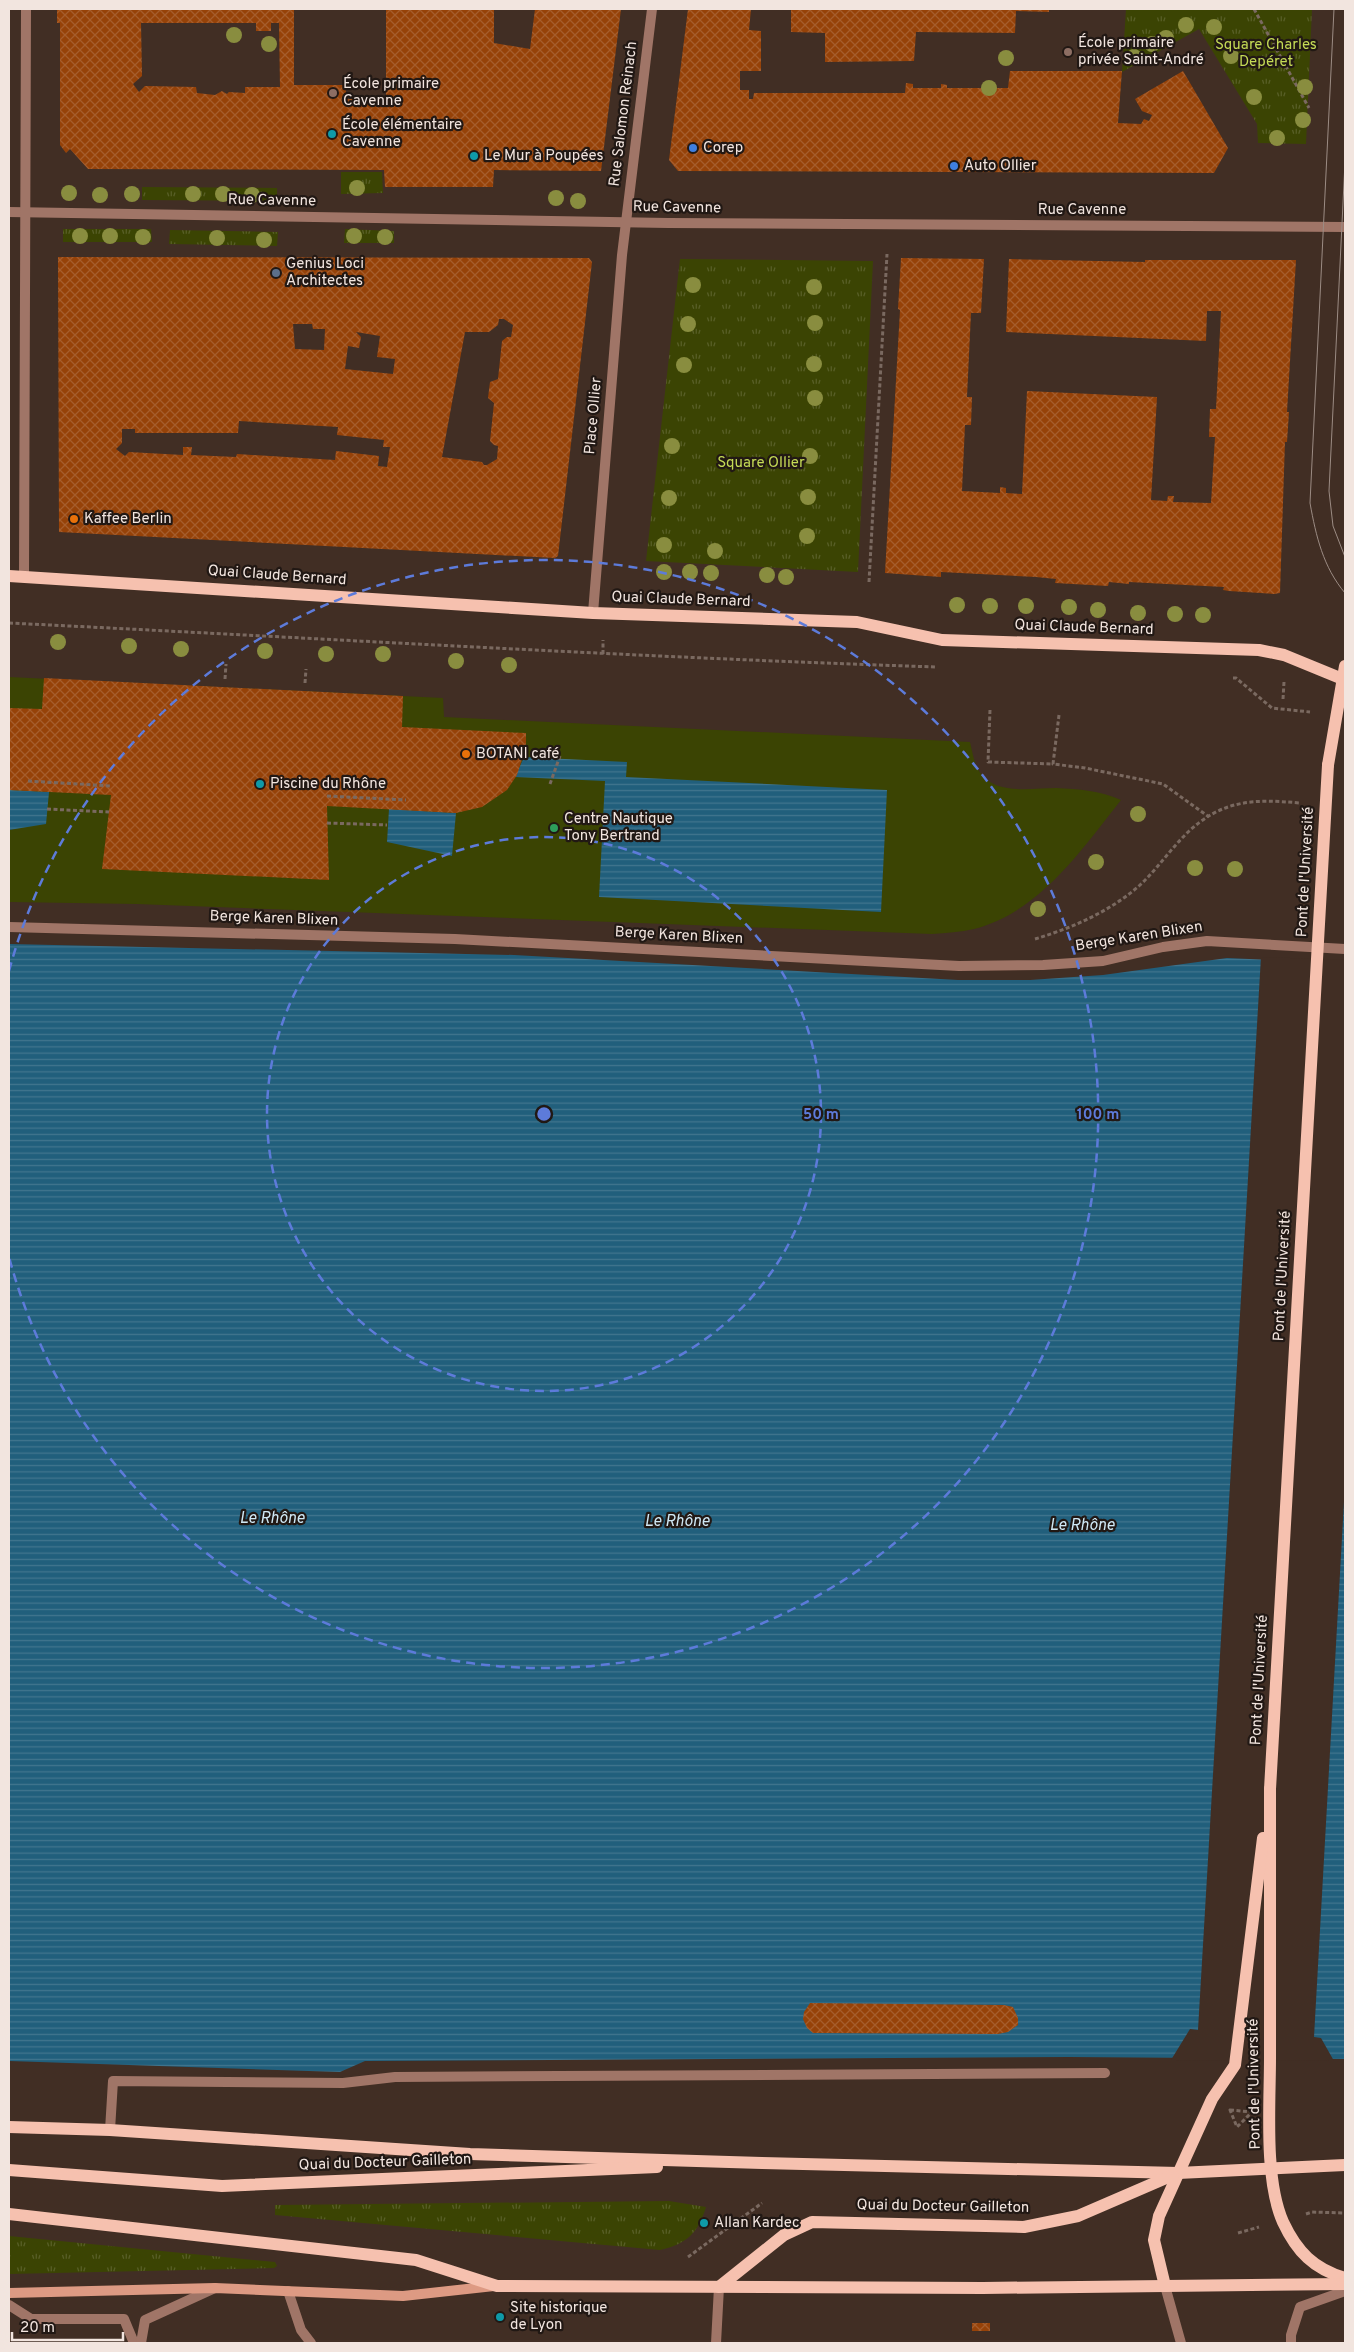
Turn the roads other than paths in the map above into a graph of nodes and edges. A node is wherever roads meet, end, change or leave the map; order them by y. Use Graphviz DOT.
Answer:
graph roads {
  1 [pos="26,9"];
  2 [pos="652,9"];
  3 [pos="24,211"];
  4 [pos="9,212"];
  5 [pos="627,222"];
  6 [pos="1345,227"];
  7 [pos="9,576"];
  8 [pos="24,576"];
  9 [pos="593,613"];
  10 [pos="1345,666"];
  11 [pos="1344,680"];
  12 [pos="9,927"];
  13 [pos="1345,949"];
  14 [pos="1270,1789"];
  15 [pos="1105,2073"];
  16 [pos="9,2127"];
  17 [pos="110,2130"];
  18 [pos="762,2163"];
  19 [pos="1345,2165"];
  20 [pos="1272,2168"];
  21 [pos="9,2170"];
  22 [pos="1178,2173"];
  23 [pos="9,2214"];
  24 [pos="1345,2278"];
  25 [pos="1345,2284"];
  26 [pos="497,2286"];
  27 [pos="1165,2286"];
  28 [pos="719,2287"];
  29 [pos="215,2288"];
  30 [pos="288,2291"];
  31 [pos="1345,2291"];
  32 [pos="9,2293"];
  33 [pos="9,2305"];
  34 [pos="1182,2341"];
  35 [pos="134,2343"];
  36 [pos="141,2343"];
  37 [pos="311,2343"];
  38 [pos="716,2343"];
  39 [pos="1292,2343"];
  1 -- 3 [label="street"];
  2 -- 5 [label="street, Rue Salomon Reinach"];
  3 -- 4 [label="street, Rue Cavenne"];
  3 -- 5 [label="street, Rue Cavenne"];
  3 -- 8 [label="street"];
  5 -- 6 [label="street, Rue Cavenne"];
  5 -- 9 [label="street, Place Ollier"];
  7 -- 8 [label="main road, Quai Claude Bernard"];
  8 -- 9 [label="main road, Quai Claude Bernard"];
  9 -- 11 [label="main road, Quai Claude Bernard"];
  10 -- 11 [label="main road, Pont de l'Université"];
  11 -- 14 [label="main road, Pont de l'Université, bridge"];
  12 -- 13 [label="street, Berge Karen Blixen"];
  14 -- 20 [label="main road, Pont de l'Université"];
  14 -- 22 [label="main road, Pont de l'Université"];
  15 -- 17 [label="street"];
  16 -- 17 [label="main road, Quai du Docteur Gailleton"];
  17 -- 18 [label="main road, Quai du Docteur Gailleton"];
  18 -- 21 [label="main road, Quai du Docteur Gailleton"];
  18 -- 22 [label="main road, Quai du Docteur Gailleton"];
  19 -- 20 [label="main road, Quai du Docteur Gailleton"];
  20 -- 22 [label="main road, Quai du Docteur Gailleton"];
  20 -- 24 [label="main road"];
  22 -- 27 [label="main road"];
  22 -- 28 [label="main road, Quai du Docteur Gailleton"];
  23 -- 26 [label="main road"];
  25 -- 27 [label="main road"];
  26 -- 28 [label="main road"];
  26 -- 30 [label="main road"];
  27 -- 28 [label="main road"];
  27 -- 34 [label="street"];
  28 -- 38 [label="street"];
  29 -- 30 [label="main road"];
  29 -- 32 [label="main road"];
  29 -- 36 [label="street"];
  30 -- 37 [label="street"];
  31 -- 39 [label="street"];
  33 -- 35 [label="street"];
}
